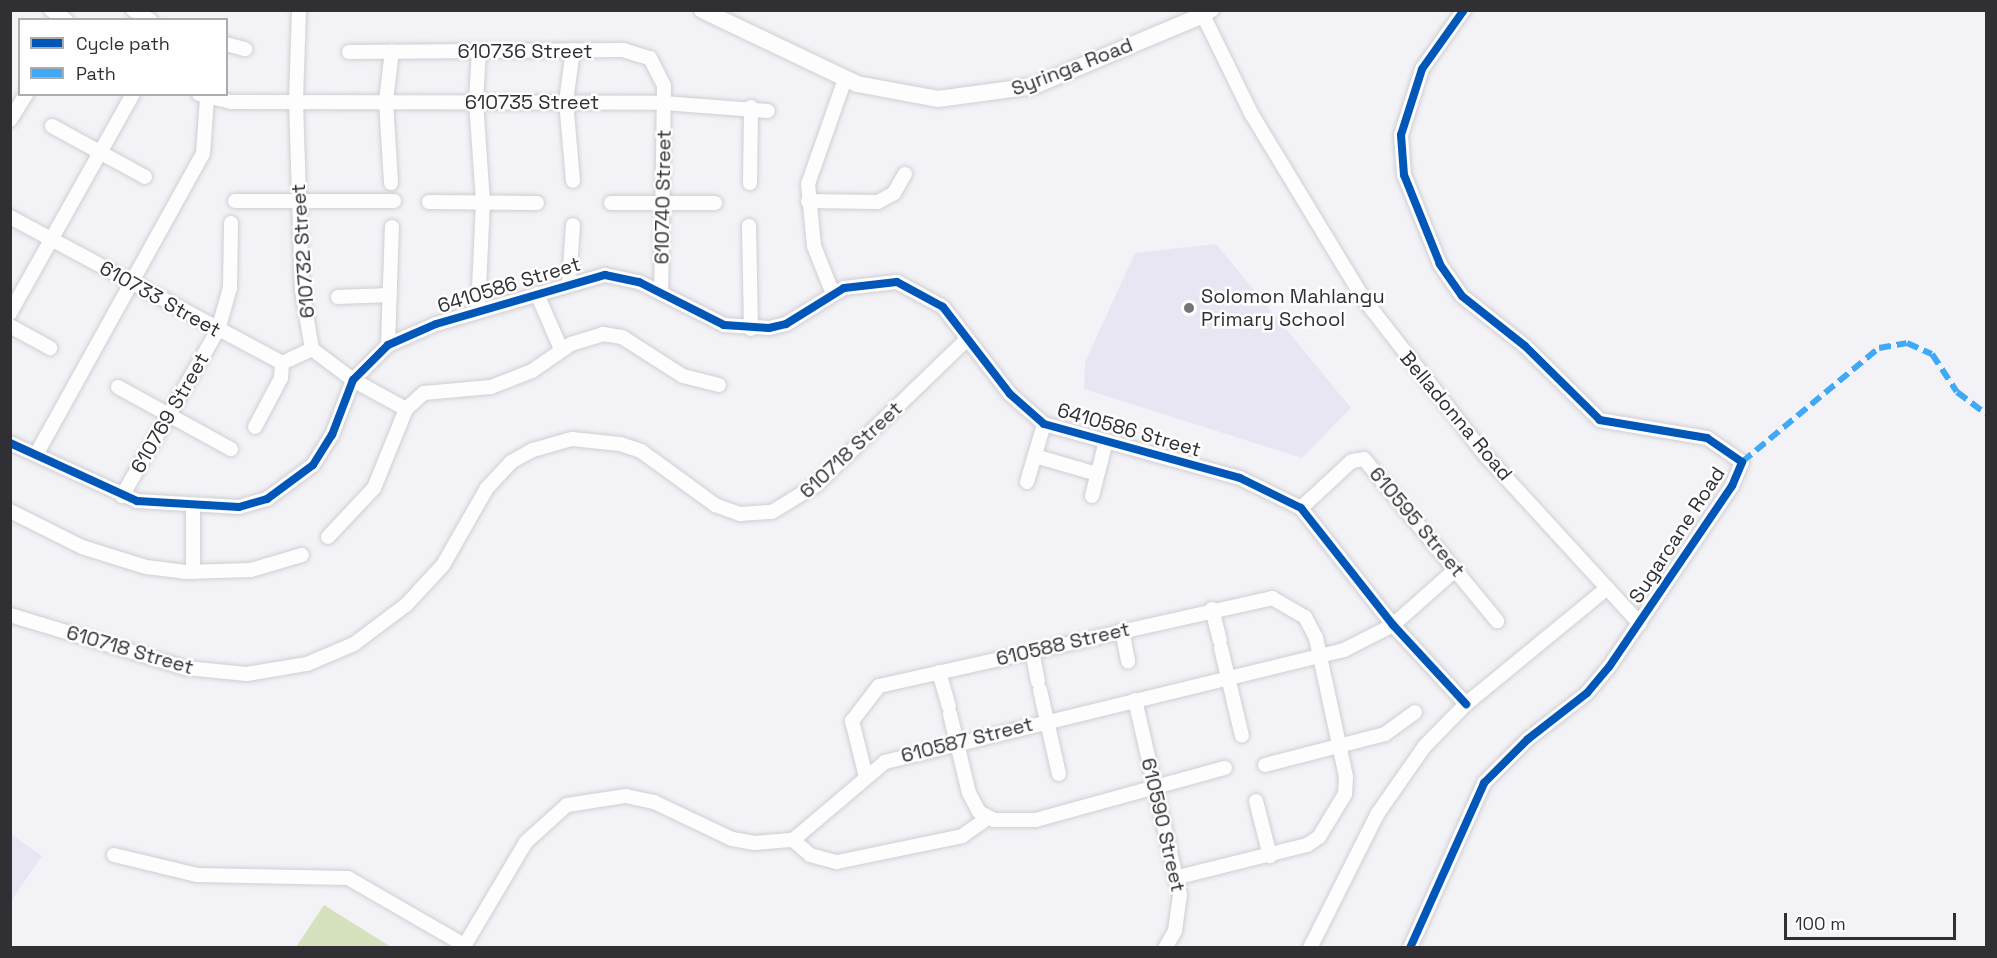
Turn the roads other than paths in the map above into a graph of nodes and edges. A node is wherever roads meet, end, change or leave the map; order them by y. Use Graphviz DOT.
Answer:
graph roads {
  1 [pos="51,10"];
  2 [pos="133,10"];
  3 [pos="299,10"];
  4 [pos="702,10"];
  5 [pos="1464,10"];
  6 [pos="1205,12"];
  7 [pos="65,18"];
  8 [pos="147,18"];
  9 [pos="228,45"];
  10 [pos="245,49"];
  11 [pos="573,50"];
  12 [pos="392,51"];
  13 [pos="479,51"];
  14 [pos="350,52"];
  15 [pos="845,79"];
  16 [pos="132,96"];
  17 [pos="203,96"];
  18 [pos="22,100"];
  19 [pos="386,101"];
  20 [pos="476,101"];
  21 [pos="566,101"];
  22 [pos="296,102"];
  23 [pos="664,103"];
  24 [pos="751,107"];
  25 [pos="768,111"];
  26 [pos="10,120"];
  27 [pos="52,126"];
  28 [pos="101,153"];
  29 [pos="905,174"];
  30 [pos="145,177"];
  31 [pos="573,181"];
  32 [pos="391,183"];
  33 [pos="750,183"];
  34 [pos="299,200"];
  35 [pos="236,201"];
  36 [pos="394,201"];
  37 [pos="808,201"];
  38 [pos="429,202"];
  39 [pos="483,202"];
  40 [pos="537,203"];
  41 [pos="611,203"];
  42 [pos="663,203"];
  43 [pos="715,203"];
  44 [pos="10,217"];
  45 [pos="231,223"];
  46 [pos="573,225"];
  47 [pos="749,226"];
  48 [pos="392,227"];
  49 [pos="53,240"];
  50 [pos="569,283"];
  51 [pos="134,284"];
  52 [pos="662,292"];
  53 [pos="537,294"];
  54 [pos="833,294"];
  55 [pos="390,296"];
  56 [pos="338,297"];
  57 [pos="478,311"];
  58 [pos="10,313"];
  59 [pos="10,326"];
  60 [pos="751,329"];
  61 [pos="218,330"];
  62 [pos="967,339"];
  63 [pos="388,345"];
  64 [pos="50,348"];
  65 [pos="312,349"];
  66 [pos="561,349"];
  67 [pos="282,363"];
  68 [pos="353,380"];
  69 [pos="719,385"];
  70 [pos="117,387"];
  71 [pos="406,409"];
  72 [pos="169,415"];
  73 [pos="1044,424"];
  74 [pos="255,427"];
  75 [pos="1106,441"];
  76 [pos="10,443"];
  77 [pos="231,449"];
  78 [pos="37,453"];
  79 [pos="1035,456"];
  80 [pos="1097,474"];
  81 [pos="1027,482"];
  82 [pos="122,496"];
  83 [pos="1092,496"];
  84 [pos="193,508"];
  85 [pos="1301,508"];
  86 [pos="10,511"];
  87 [pos="328,537"];
  88 [pos="302,555"];
  89 [pos="1456,569"];
  90 [pos="193,572"];
  91 [pos="1606,589"];
  92 [pos="1212,609"];
  93 [pos="10,615"];
  94 [pos="1497,621"];
  95 [pos="1640,624"];
  96 [pos="1393,625"];
  97 [pos="1122,630"];
  98 [pos="1032,651"];
  99 [pos="1319,656"];
  100 [pos="1128,661"];
  101 [pos="939,672"];
  102 [pos="1228,678"];
  103 [pos="1135,700"];
  104 [pos="1466,704"];
  105 [pos="1415,712"];
  106 [pos="1046,720"];
  107 [pos="1242,736"];
  108 [pos="957,741"];
  109 [pos="1339,746"];
  110 [pos="1265,765"];
  111 [pos="1225,768"];
  112 [pos="1059,774"];
  113 [pos="866,777"];
  114 [pos="1155,788"];
  115 [pos="1256,801"];
  116 [pos="986,819"];
  117 [pos="793,840"];
  118 [pos="114,855"];
  119 [pos="1270,856"];
  120 [pos="1175,878"];
  121 [pos="464,946"];
  122 [pos="1166,948"];
  123 [pos="1310,948"];
  124 [pos="1410,948"];
  1 -- 7 [label="street"];
  2 -- 8 [label="street"];
  3 -- 22 [label="street, 610732 Street"];
  4 -- 15 [label="street, Syringa Road"];
  5 -- 95 [label="street, Sugarcane Road"];
  6 -- 15 [label="street, Syringa Road"];
  6 -- 91 [label="street, Belladonna Road"];
  9 -- 10 [label="street"];
  11 -- 13 [label="street, 610736 Street"];
  11 -- 21 [label="street"];
  11 -- 23 [label="street, 610736 Street"];
  12 -- 13 [label="street, 610736 Street"];
  12 -- 14 [label="street, 610736 Street"];
  12 -- 19 [label="street"];
  13 -- 20 [label="street"];
  15 -- 37 [label="street"];
  16 -- 28 [label="street"];
  17 -- 22 [label="street, 610735 Street"];
  17 -- 51 [label="street"];
  18 -- 26 [label="street"];
  19 -- 20 [label="street, 610735 Street"];
  19 -- 22 [label="street, 610735 Street"];
  19 -- 32 [label="street"];
  20 -- 21 [label="street, 610735 Street"];
  20 -- 39 [label="street"];
  21 -- 23 [label="street, 610735 Street"];
  21 -- 31 [label="street"];
  22 -- 34 [label="street, 610732 Street"];
  23 -- 24 [label="street, 610735 Street"];
  23 -- 42 [label="street, 610740 Street"];
  24 -- 25 [label="street, 610735 Street"];
  24 -- 33 [label="street"];
  27 -- 28 [label="street"];
  28 -- 30 [label="street"];
  28 -- 49 [label="street"];
  29 -- 37 [label="street"];
  34 -- 35 [label="street"];
  34 -- 36 [label="street"];
  34 -- 65 [label="street, 610732 Street"];
  37 -- 54 [label="street"];
  38 -- 39 [label="street"];
  39 -- 40 [label="street"];
  39 -- 57 [label="street"];
  41 -- 42 [label="street"];
  42 -- 43 [label="street"];
  42 -- 52 [label="street, 610740 Street"];
  44 -- 49 [label="street, 610733 Street"];
  45 -- 61 [label="street, 610769 Street"];
  46 -- 50 [label="street"];
  47 -- 60 [label="street"];
  48 -- 55 [label="street"];
  49 -- 51 [label="street, 610733 Street"];
  49 -- 58 [label="street"];
  50 -- 52 [label="street, 6410586 Street"];
  50 -- 53 [label="street, 6410586 Street"];
  51 -- 61 [label="street, 610733 Street"];
  51 -- 78 [label="street"];
  52 -- 60 [label="street, 6410586 Street"];
  53 -- 57 [label="street, 6410586 Street"];
  53 -- 66 [label="street"];
  54 -- 60 [label="street, 6410586 Street"];
  54 -- 62 [label="street, 6410586 Street"];
  55 -- 56 [label="street"];
  55 -- 63 [label="street"];
  57 -- 63 [label="street, 6410586 Street"];
  59 -- 64 [label="street"];
  61 -- 67 [label="street, 610733 Street"];
  61 -- 72 [label="street, 610769 Street"];
  62 -- 73 [label="street, 6410586 Street"];
  62 -- 93 [label="street, 610718 Street"];
  63 -- 68 [label="street, 6410586 Street"];
  65 -- 67 [label="street"];
  65 -- 68 [label="street"];
  66 -- 69 [label="street"];
  66 -- 71 [label="street"];
  67 -- 74 [label="street"];
  68 -- 71 [label="street"];
  68 -- 84 [label="street, 6410586 Street"];
  70 -- 72 [label="street"];
  71 -- 87 [label="street"];
  72 -- 77 [label="street"];
  72 -- 82 [label="street, 610769 Street"];
  73 -- 75 [label="street, 6410586 Street"];
  73 -- 79 [label="street"];
  75 -- 80 [label="street"];
  75 -- 85 [label="street, 6410586 Street"];
  76 -- 78 [label="street, 6410586 Street"];
  78 -- 82 [label="street, 6410586 Street"];
  79 -- 80 [label="street"];
  79 -- 81 [label="street"];
  80 -- 83 [label="street"];
  82 -- 84 [label="street, 6410586 Street"];
  84 -- 90 [label="street"];
  85 -- 89 [label="street, 610595 Street"];
  85 -- 96 [label="street, 6410586 Street"];
  86 -- 90 [label="street"];
  88 -- 90 [label="street"];
  89 -- 94 [label="street, 610595 Street"];
  89 -- 96 [label="street, 610587 Street"];
  91 -- 95 [label="street, Belladonna Road"];
  91 -- 104 [label="street"];
  92 -- 97 [label="street, 610588 Street"];
  92 -- 99 [label="street, 610588 Street"];
  92 -- 102 [label="street"];
  95 -- 124 [label="street, Sugarcane Road"];
  96 -- 99 [label="street, 610587 Street"];
  96 -- 104 [label="street, 6410586 Street"];
  97 -- 98 [label="street, 610588 Street"];
  97 -- 100 [label="street"];
  98 -- 101 [label="street, 610588 Street"];
  98 -- 106 [label="street, 610587 Street"];
  99 -- 102 [label="street, 610587 Street"];
  99 -- 109 [label="street, 610588 Street"];
  101 -- 108 [label="street"];
  101 -- 113 [label="street, 610588 Street"];
  102 -- 103 [label="street, 610587 Street"];
  102 -- 107 [label="street"];
  103 -- 106 [label="street, 610587 Street"];
  103 -- 114 [label="street, 610590 Street"];
  104 -- 123 [label="street"];
  105 -- 109 [label="street"];
  106 -- 108 [label="street, 610587 Street"];
  106 -- 112 [label="street"];
  108 -- 113 [label="street, 610587 Street"];
  108 -- 116 [label="street"];
  109 -- 110 [label="street"];
  109 -- 119 [label="street, 610588 Street"];
  111 -- 114 [label="street"];
  113 -- 117 [label="street, 610587 Street"];
  114 -- 116 [label="street"];
  114 -- 120 [label="street, 610590 Street"];
  115 -- 119 [label="street"];
  116 -- 117 [label="street"];
  117 -- 121 [label="street"];
  118 -- 121 [label="street"];
  119 -- 120 [label="street, 610588 Street"];
  120 -- 122 [label="street, 610590 Street"];
}
